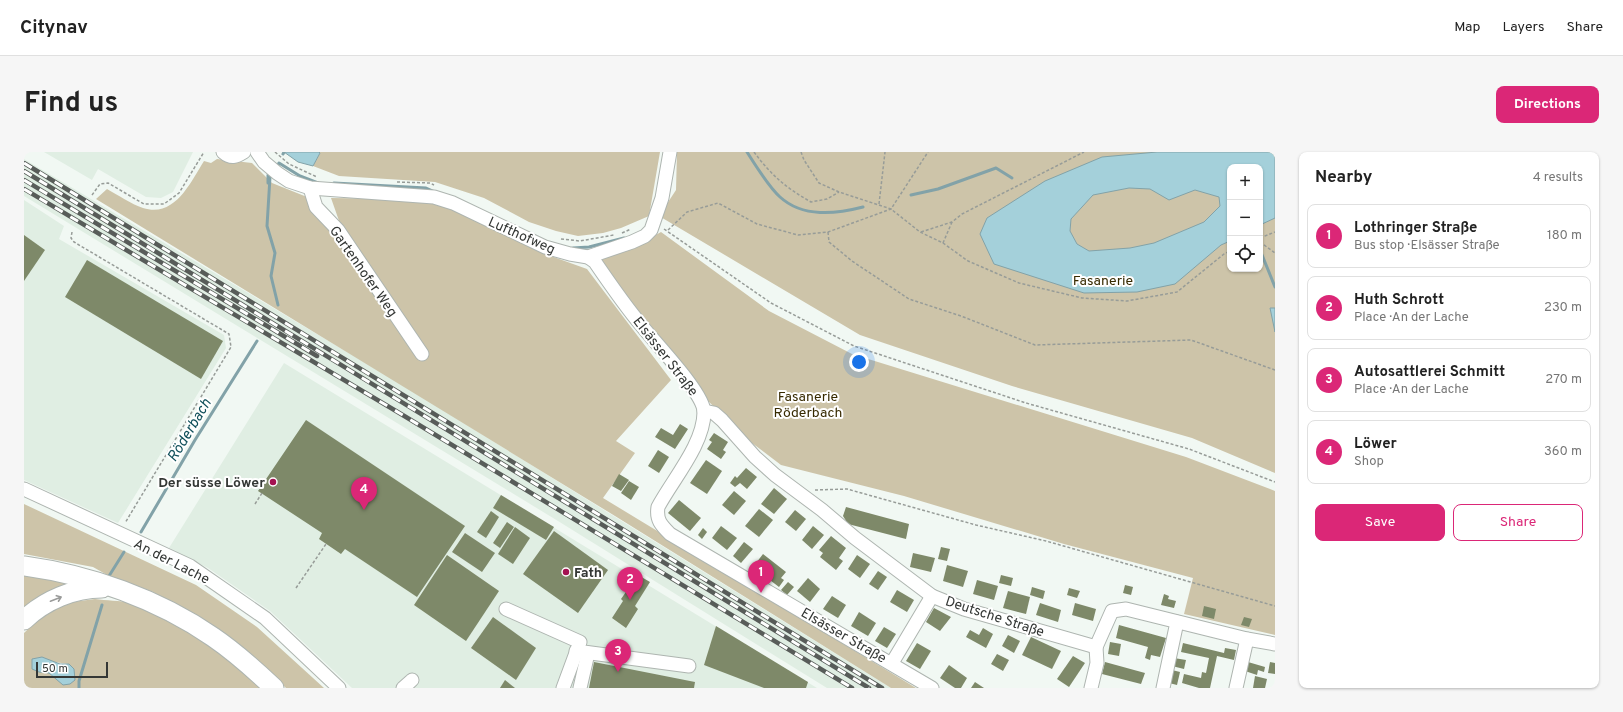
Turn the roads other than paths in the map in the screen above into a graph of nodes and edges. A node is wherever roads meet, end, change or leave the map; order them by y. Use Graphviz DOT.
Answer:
graph roads {
  1 [pos="224,152"];
  2 [pos="244,152"];
  3 [pos="257,152"];
  4 [pos="670,152"];
  5 [pos="310,188"];
  6 [pos="588,257"];
  7 [pos="422,354"];
  8 [pos="704,411"];
  9 [pos="24,489"];
  10 [pos="24,566"];
  11 [pos="115,588"];
  12 [pos="932,596"];
  13 [pos="506,609"];
  14 [pos="24,620"];
  15 [pos="1177,622"];
  16 [pos="1247,639"];
  17 [pos="1275,644"];
  18 [pos="1096,647"];
  19 [pos="581,648"];
  20 [pos="892,663"];
  21 [pos="689,666"];
  22 [pos="274,688"];
  23 [pos="339,688"];
  24 [pos="563,688"];
  25 [pos="580,688"];
  26 [pos="932,688"];
  27 [pos="1091,688"];
  28 [pos="1163,688"];
  29 [pos="1236,688"];
  1 -- 2 [label="street"];
  3 -- 5 [label="street, Lufthofweg"];
  4 -- 6 [label="street, Lufthofweg"];
  5 -- 6 [label="street, Lufthofweg"];
  5 -- 7 [label="street, Gartenhofer Weg"];
  6 -- 8 [label="street, Elsässer Straße"];
  8 -- 12 [label="street, Deutsche Straße"];
  8 -- 20 [label="street, Elsässer Straße"];
  9 -- 23 [label="street, An der Lache"];
  10 -- 11 [label="highway"];
  14 -- 11 [label="highway, one-way"];
  11 -- 22 [label="highway"];
  12 -- 18 [label="street, Deutsche Straße"];
  12 -- 20 [label="street"];
  13 -- 19 [label="street"];
  15 -- 16 [label="street"];
  15 -- 18 [label="street"];
  15 -- 28 [label="street"];
  16 -- 17 [label="street"];
  16 -- 29 [label="street"];
  18 -- 27 [label="street"];
  19 -- 21 [label="street"];
  19 -- 24 [label="street"];
  19 -- 25 [label="street"];
  20 -- 26 [label="street, Elsässer Straße"];
}
